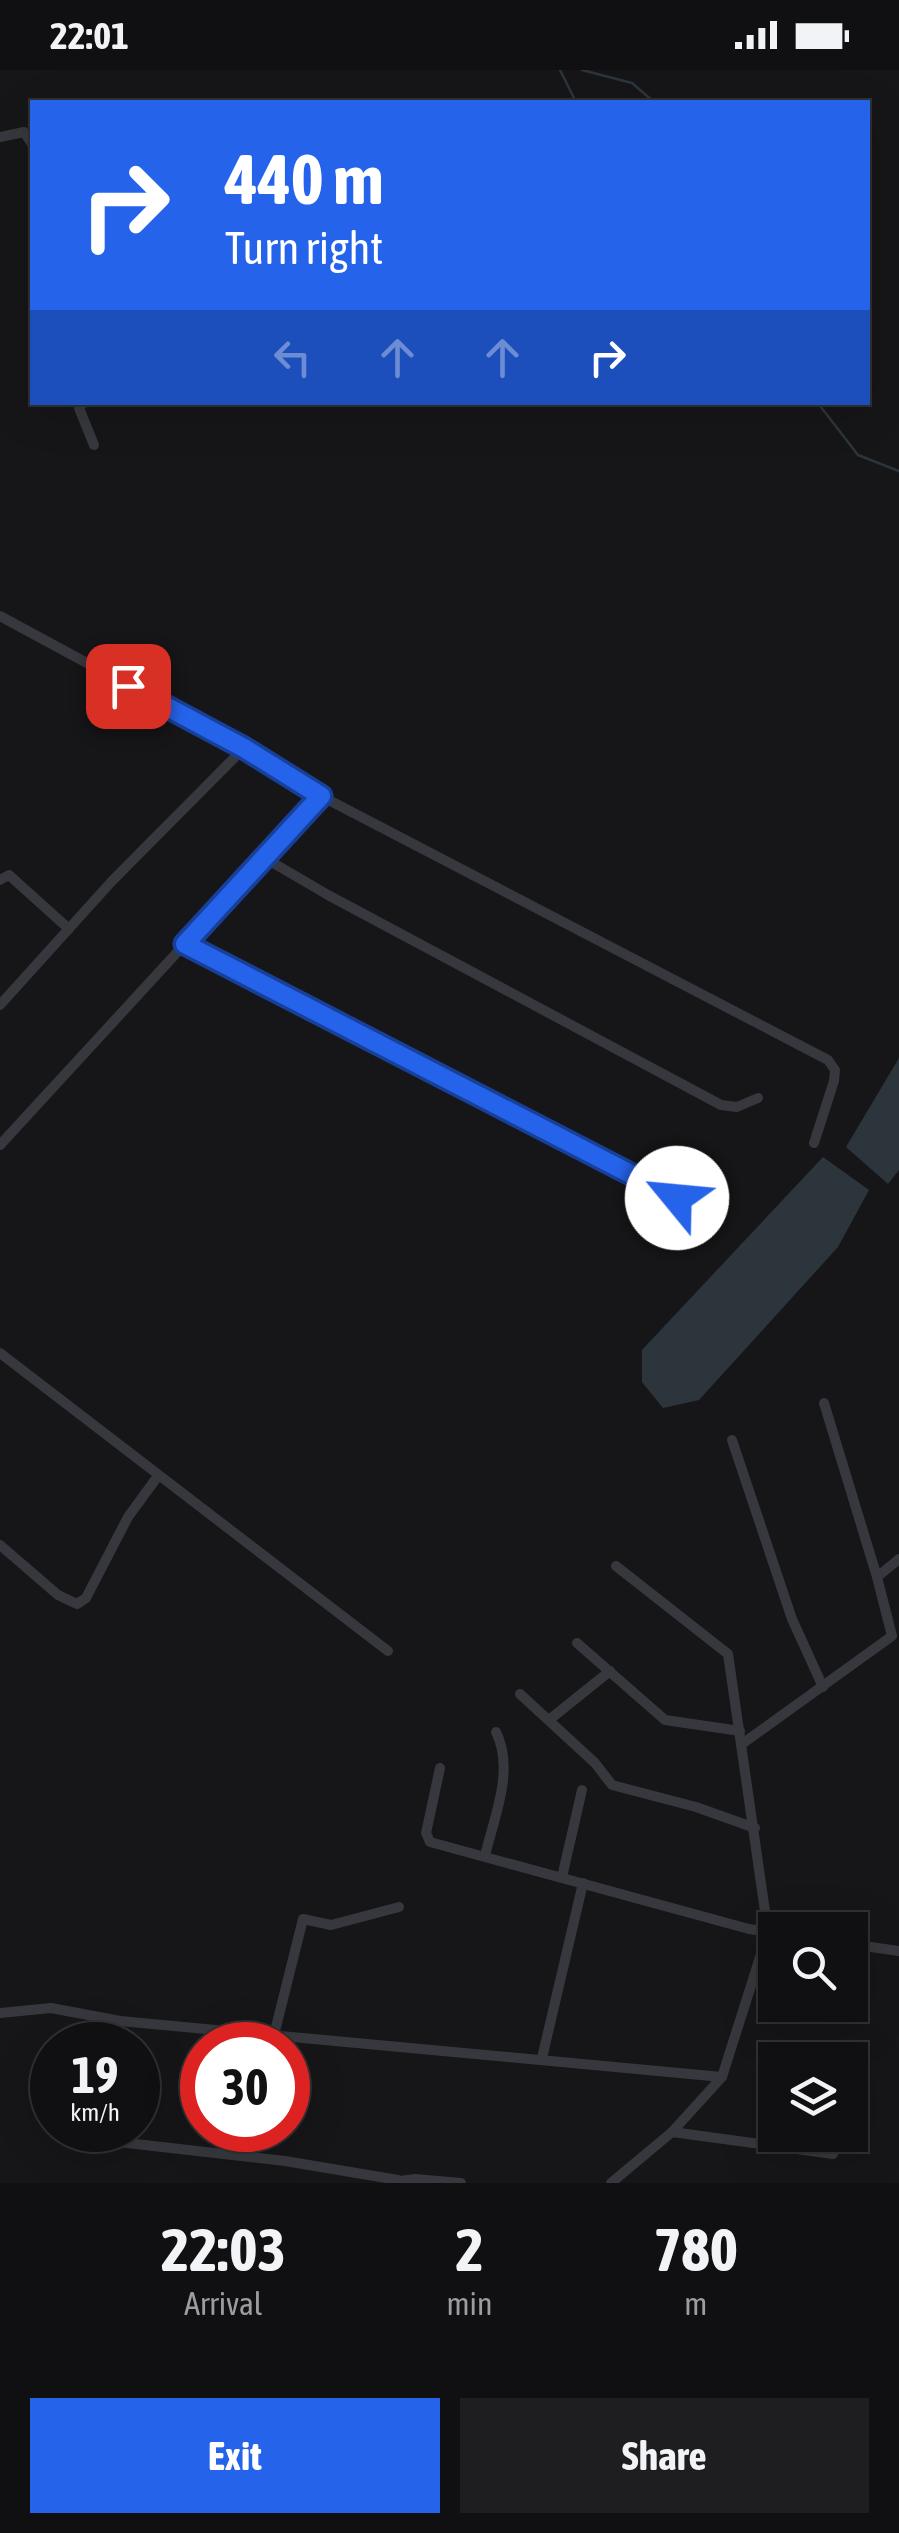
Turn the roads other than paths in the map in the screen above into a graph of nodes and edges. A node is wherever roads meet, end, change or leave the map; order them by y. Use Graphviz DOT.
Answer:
graph roads {
  1 [pos="0,137"];
  2 [pos="30,141"];
  3 [pos="82,405"];
  4 [pos="94,445"];
  5 [pos="0,616"];
  6 [pos="244,748"];
  7 [pos="321,796"];
  8 [pos="263,857"];
  9 [pos="0,880"];
  10 [pos="69,929"];
  11 [pos="185,944"];
  12 [pos="0,1005"];
  13 [pos="758,1098"];
  14 [pos="814,1144"];
  15 [pos="0,1145"];
  16 [pos="677,1198"];
  17 [pos="0,1353"];
  18 [pos="824,1404"];
  19 [pos="732,1440"];
  20 [pos="158,1476"];
  21 [pos="0,1545"];
  22 [pos="899,1559"];
  23 [pos="616,1566"];
  24 [pos="878,1578"];
  25 [pos="577,1642"];
  26 [pos="388,1652"];
  27 [pos="610,1671"];
  28 [pos="823,1688"];
  29 [pos="520,1694"];
  30 [pos="549,1720"];
  31 [pos="740,1730"];
  32 [pos="496,1732"];
  33 [pos="742,1744"];
  34 [pos="440,1768"];
  35 [pos="582,1790"];
  36 [pos="754,1828"];
  37 [pos="485,1856"];
  38 [pos="562,1877"];
  39 [pos="584,1883"];
  40 [pos="398,1906"];
  41 [pos="768,1912"];
  42 [pos="758,1929"];
  43 [pos="868,1947"];
  44 [pos="899,1951"];
  45 [pos="758,1970"];
  46 [pos="0,2013"];
  47 [pos="277,2022"];
  48 [pos="180,2027"];
  49 [pos="310,2038"];
  50 [pos="542,2058"];
  51 [pos="722,2077"];
  52 [pos="672,2132"];
  53 [pos="160,2147"];
  54 [pos="833,2154"];
  55 [pos="395,2182"];
  56 [pos="461,2183"];
  57 [pos="612,2183"];
  1 -- 2 [label="street"];
  3 -- 4 [label="street"];
  5 -- 6 [label="street"];
  6 -- 7 [label="street"];
  6 -- 10 [label="street"];
  7 -- 8 [label="street"];
  7 -- 14 [label="street"];
  8 -- 11 [label="street"];
  8 -- 13 [label="street"];
  9 -- 10 [label="street"];
  10 -- 12 [label="street"];
  11 -- 15 [label="street"];
  11 -- 16 [label="street"];
  17 -- 20 [label="street"];
  18 -- 24 [label="street"];
  19 -- 28 [label="street"];
  20 -- 21 [label="street"];
  20 -- 26 [label="street"];
  22 -- 24 [label="street"];
  23 -- 31 [label="street"];
  24 -- 28 [label="street"];
  25 -- 27 [label="street"];
  27 -- 30 [label="street"];
  27 -- 31 [label="street"];
  28 -- 33 [label="street"];
  29 -- 30 [label="street"];
  30 -- 36 [label="street"];
  31 -- 33 [label="street"];
  32 -- 37 [label="street"];
  33 -- 36 [label="street"];
  34 -- 37 [label="street"];
  35 -- 38 [label="street"];
  36 -- 41 [label="street"];
  37 -- 38 [label="street"];
  38 -- 39 [label="street"];
  39 -- 42 [label="street"];
  39 -- 50 [label="street"];
  40 -- 47 [label="street"];
  43 -- 44 [label="street"];
  45 -- 51 [label="street"];
  46 -- 48 [label="street"];
  49 -- 50 [label="street"];
  50 -- 51 [label="street"];
  51 -- 52 [label="street"];
  52 -- 54 [label="street"];
  52 -- 57 [label="street"];
  53 -- 55 [label="street"];
  55 -- 56 [label="street"];
}
